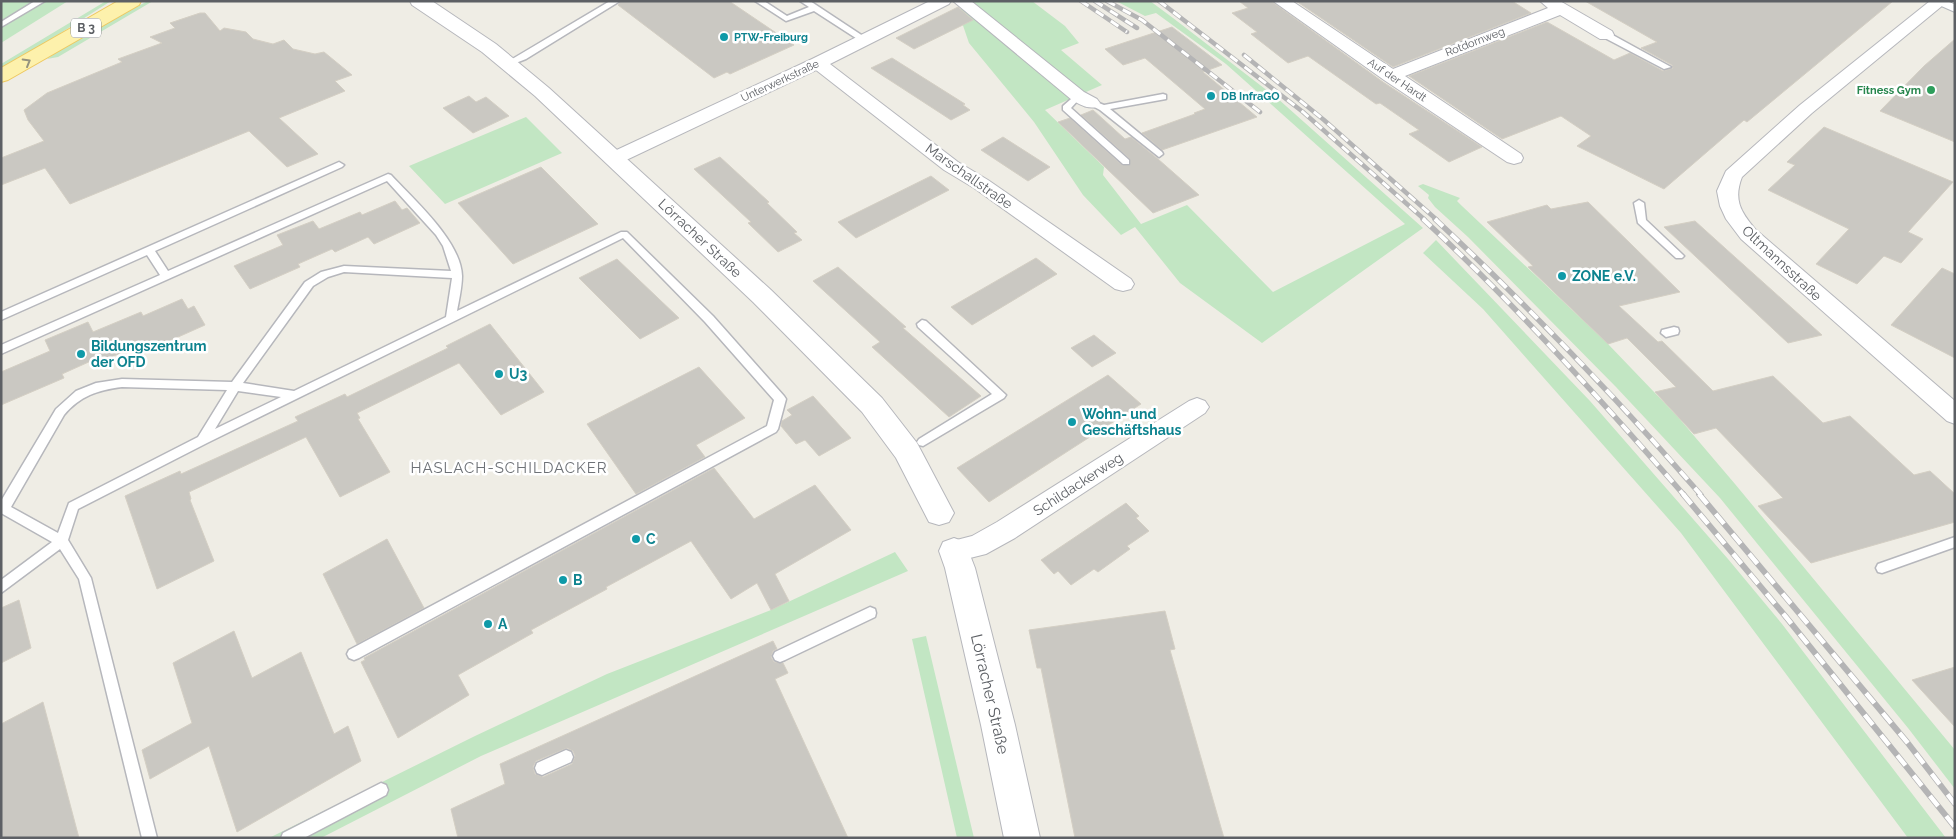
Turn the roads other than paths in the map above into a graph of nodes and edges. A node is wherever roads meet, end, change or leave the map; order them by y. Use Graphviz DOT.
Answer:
graph roads {
  1 [pos="41,1"];
  2 [pos="98,1"];
  3 [pos="132,1"];
  4 [pos="419,1"];
  5 [pos="616,1"];
  6 [pos="759,1"];
  7 [pos="804,1"];
  8 [pos="943,1"];
  9 [pos="961,1"];
  10 [pos="1940,1"];
  11 [pos="1946,1"];
  12 [pos="1309,4"];
  13 [pos="1287,5"];
  14 [pos="1554,5"];
  15 [pos="1955,6"];
  16 [pos="814,8"];
  17 [pos="1,25"];
  18 [pos="1606,35"];
  19 [pos="864,40"];
  20 [pos="1,59"];
  21 [pos="818,63"];
  22 [pos="508,64"];
  23 [pos="1667,67"];
  24 [pos="1,76"];
  25 [pos="1390,76"];
  26 [pos="1163,98"];
  27 [pos="1091,102"];
  28 [pos="1160,154"];
  29 [pos="615,158"];
  30 [pos="1514,158"];
  31 [pos="1126,162"];
  32 [pos="339,165"];
  33 [pos="1640,203"];
  34 [pos="150,250"];
  35 [pos="1679,256"];
  36 [pos="457,275"];
  37 [pos="166,276"];
  38 [pos="1123,284"];
  39 [pos="1,316"];
  40 [pos="451,318"];
  41 [pos="922,324"];
  42 [pos="1,350"];
  43 [pos="236,386"];
  44 [pos="294,395"];
  45 [pos="1197,407"];
  46 [pos="1955,415"];
  47 [pos="203,440"];
  48 [pos="924,442"];
  49 [pos="2,508"];
  50 [pos="938,513"];
  51 [pos="62,541"];
  52 [pos="1955,542"];
  53 [pos="954,551"];
  54 [pos="1882,568"];
  55 [pos="1,588"];
  56 [pos="870,613"];
  57 [pos="354,654"];
  58 [pos="780,656"];
  59 [pos="566,756"];
  60 [pos="542,768"];
  61 [pos="381,790"];
  62 [pos="150,838"];
  63 [pos="288,838"];
  64 [pos="1022,838"];
  1 -- 17 [label="lane"];
  2 -- 20 [label="main road, B 3"];
  24 -- 3 [label="main road, B 3, one-way"];
  4 -- 22 [label="street, Lörracher Straße"];
  5 -- 22 [label="lane"];
  6 -- 16 [label="lane"];
  7 -- 16 [label="lane"];
  8 -- 19 [label="street, Unterwerkstraße"];
  9 -- 27 [label="street"];
  10 -- 46 [label="street, Oltmannsstraße"];
  11 -- 15 [label="street"];
  12 -- 13 [label="street"];
  13 -- 25 [label="street, Auf der Hardt"];
  14 -- 18 [label="street"];
  14 -- 25 [label="street, Rotdornweg"];
  16 -- 19 [label="lane"];
  18 -- 23 [label="lane"];
  19 -- 21 [label="street, Unterwerkstraße"];
  21 -- 29 [label="street, Unterwerkstraße"];
  21 -- 38 [label="street, Marschallstraße"];
  22 -- 29 [label="street, Lörracher Straße"];
  25 -- 30 [label="street, Auf der Hardt"];
  26 -- 27 [label="lane"];
  27 -- 28 [label="lane"];
  27 -- 31 [label="lane"];
  29 -- 50 [label="street, Lörracher Straße"];
  32 -- 34 [label="lane"];
  33 -- 35 [label="lane"];
  34 -- 37 [label="lane"];
  34 -- 39 [label="lane"];
  36 -- 37 [label="lane"];
  36 -- 40 [label="lane"];
  36 -- 43 [label="lane"];
  37 -- 42 [label="lane"];
  40 -- 44 [label="lane"];
  40 -- 57 [label="lane"];
  41 -- 48 [label="lane"];
  43 -- 44 [label="lane"];
  43 -- 47 [label="lane"];
  43 -- 49 [label="lane"];
  44 -- 47 [label="lane"];
  45 -- 53 [label="street, Schildackerweg"];
  47 -- 51 [label="lane"];
  49 -- 51 [label="lane"];
  51 -- 55 [label="lane"];
  51 -- 62 [label="lane"];
  52 -- 54 [label="lane"];
  53 -- 64 [label="street, Lörracher Straße"];
  56 -- 58 [label="lane"];
  59 -- 60 [label="lane"];
  61 -- 63 [label="lane"];
}
